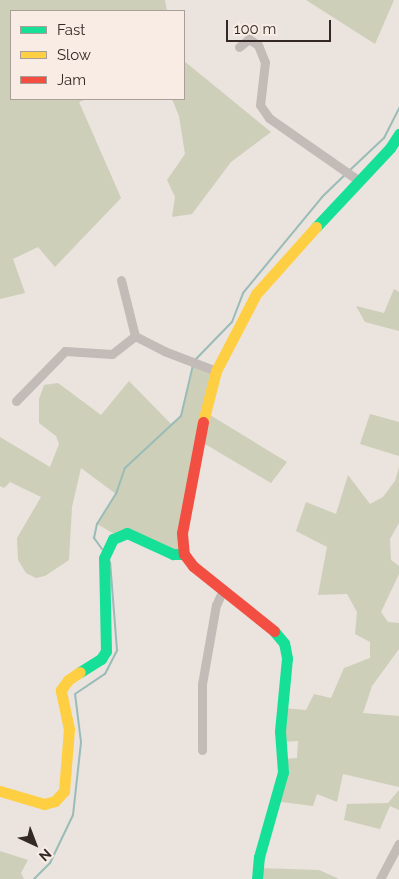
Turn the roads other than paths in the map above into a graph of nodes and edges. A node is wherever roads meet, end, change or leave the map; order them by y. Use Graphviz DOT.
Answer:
graph roads {
  1 [pos="239,46"];
  2 [pos="399,134"];
  3 [pos="358,180"];
  4 [pos="121,280"];
  5 [pos="135,336"];
  6 [pos="216,370"];
  7 [pos="16,401"];
  8 [pos="184,554"];
  9 [pos="223,590"];
  10 [pos="202,750"];
  11 [pos="0,791"];
  12 [pos="399,844"];
  13 [pos="257,879"];
  14 [pos="380,879"];
  1 -- 3 [label="street"];
  2 -- 3 [label="street"];
  3 -- 6 [label="street"];
  4 -- 5 [label="street"];
  5 -- 6 [label="street"];
  5 -- 7 [label="street"];
  6 -- 8 [label="street"];
  8 -- 9 [label="street"];
  8 -- 11 [label="street"];
  9 -- 10 [label="street"];
  9 -- 13 [label="street"];
  12 -- 14 [label="street"];
}
